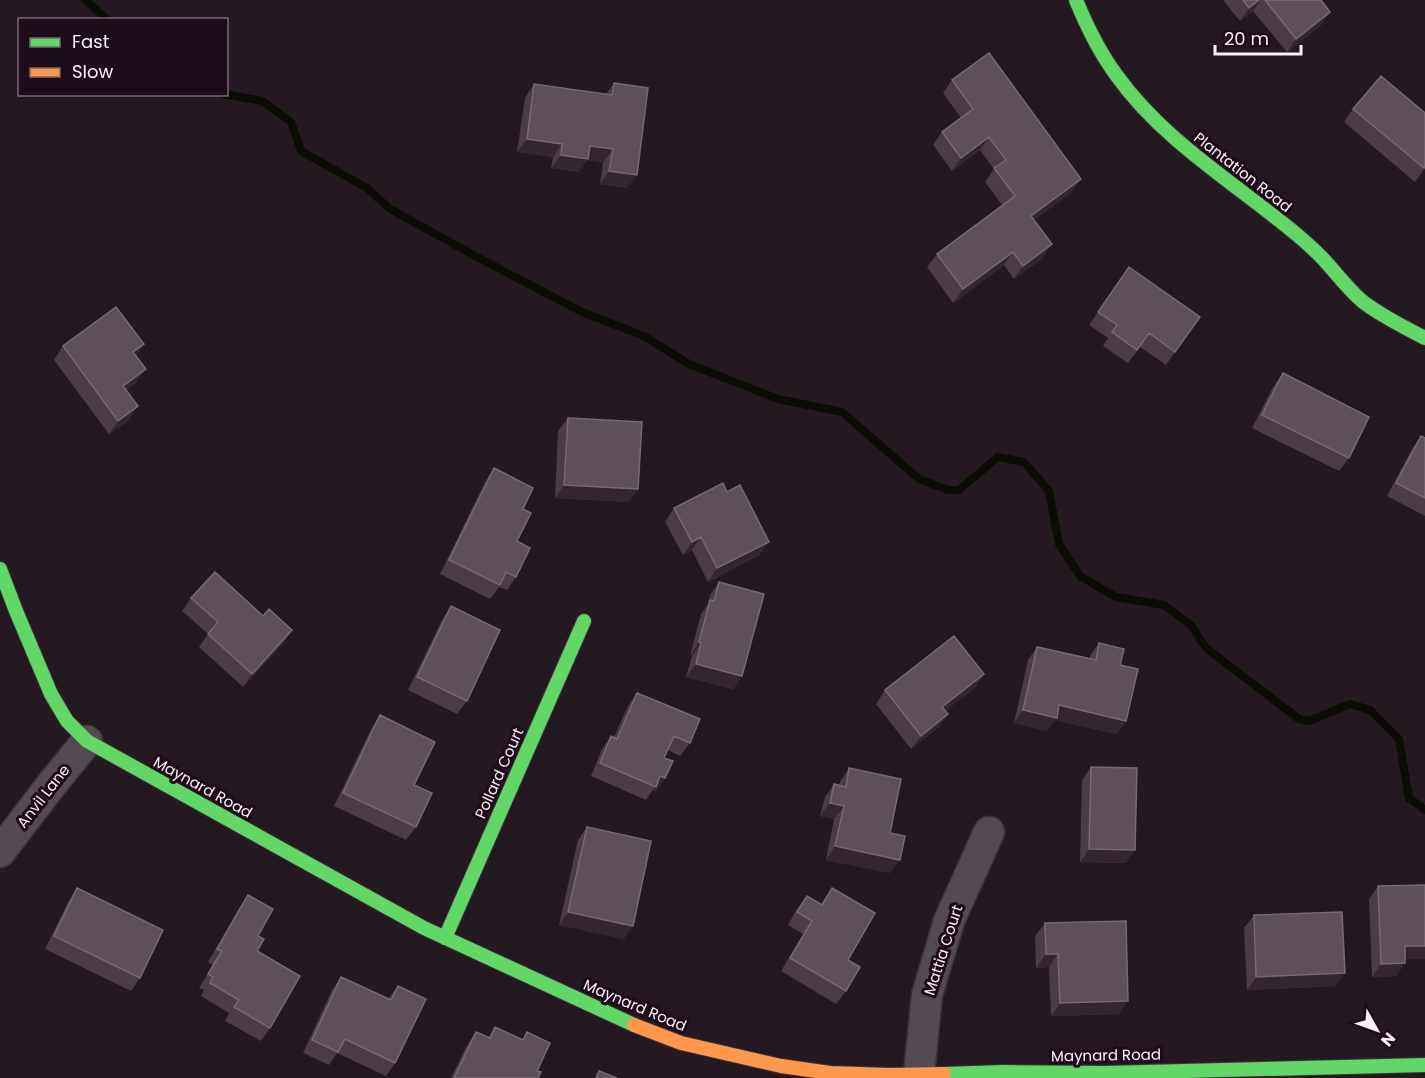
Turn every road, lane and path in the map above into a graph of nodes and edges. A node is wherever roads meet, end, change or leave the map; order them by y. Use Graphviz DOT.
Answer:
graph roads {
  1 [pos="1076,0"];
  2 [pos="1425,338"];
  3 [pos="0,568"];
  4 [pos="584,621"];
  5 [pos="87,741"];
  6 [pos="989,832"];
  7 [pos="0,852"];
  8 [pos="445,938"];
  9 [pos="1425,1065"];
  10 [pos="919,1074"];
  11 [pos="1105,1075"];
  1 -- 2 [label="street, Plantation Road"];
  3 -- 5 [label="street, Maynard Road"];
  4 -- 8 [label="street, Pollard Court"];
  5 -- 7 [label="street, Anvil Lane"];
  5 -- 8 [label="street, Maynard Road"];
  6 -- 10 [label="street, Mattia Court"];
  8 -- 10 [label="street, Maynard Road"];
  9 -- 11 [label="street, Maynard Road"];
  10 -- 11 [label="street, Maynard Road"];
}
